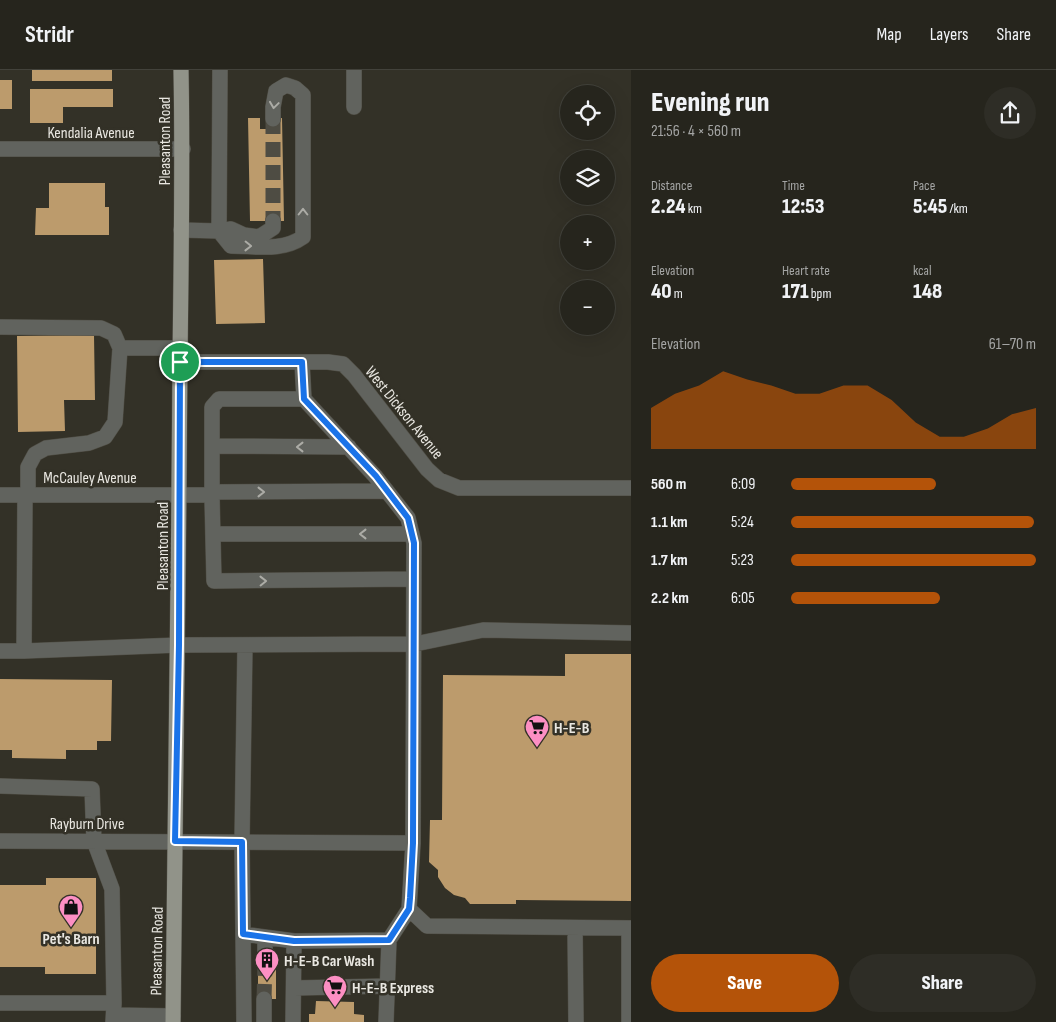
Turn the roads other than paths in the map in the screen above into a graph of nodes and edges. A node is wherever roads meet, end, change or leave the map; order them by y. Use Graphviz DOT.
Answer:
graph roads {
  1 [pos="181,70"];
  2 [pos="220,70"];
  3 [pos="354,70"];
  4 [pos="354,107"];
  5 [pos="272,119"];
  6 [pos="183,149"];
  7 [pos="0,150"];
  8 [pos="273,221"];
  9 [pos="181,230"];
  10 [pos="219,231"];
  11 [pos="0,327"];
  12 [pos="120,348"];
  13 [pos="180,355"];
  14 [pos="302,362"];
  15 [pos="304,399"];
  16 [pos="212,446"];
  17 [pos="349,447"];
  18 [pos="631,488"];
  19 [pos="387,491"];
  20 [pos="180,494"];
  21 [pos="0,495"];
  22 [pos="27,495"];
  23 [pos="212,495"];
  24 [pos="213,534"];
  25 [pos="412,534"];
  26 [pos="414,579"];
  27 [pos="631,633"];
  28 [pos="415,644"];
  29 [pos="179,645"];
  30 [pos="245,645"];
  31 [pos="0,651"];
  32 [pos="24,651"];
  33 [pos="0,786"];
  34 [pos="0,841"];
  35 [pos="94,841"];
  36 [pos="175,841"];
  37 [pos="242,842"];
  38 [pos="413,843"];
  39 [pos="409,909"];
  40 [pos="575,928"];
  41 [pos="630,928"];
  42 [pos="243,934"];
  43 [pos="265,938"];
  44 [pos="389,940"];
  45 [pos="294,941"];
  46 [pos="265,963"];
  47 [pos="388,986"];
  48 [pos="294,988"];
  49 [pos="264,998"];
  50 [pos="0,1003"];
  51 [pos="114,1013"];
  52 [pos="173,1019"];
  53 [pos="244,1022"];
  54 [pos="264,1022"];
  55 [pos="293,1022"];
  56 [pos="386,1022"];
  57 [pos="576,1022"];
  58 [pos="629,1022"];
  1 -- 6 [label="main road, Pleasanton Road"];
  2 -- 10 [label="street"];
  3 -- 4 [label="street"];
  10 -- 5 [label="street, one-way"];
  6 -- 7 [label="street, Kendalia Avenue"];
  6 -- 9 [label="main road, Pleasanton Road"];
  8 -- 10 [label="street"];
  9 -- 10 [label="street"];
  9 -- 13 [label="main road, Pleasanton Road"];
  11 -- 12 [label="street"];
  12 -- 13 [label="street, West Dickson Avenue"];
  12 -- 22 [label="street"];
  13 -- 14 [label="street, West Dickson Avenue"];
  13 -- 20 [label="main road, Pleasanton Road"];
  14 -- 15 [label="street"];
  14 -- 18 [label="street, West Dickson Avenue"];
  15 -- 16 [label="street"];
  15 -- 17 [label="street"];
  17 -- 16 [label="street, one-way"];
  16 -- 23 [label="street"];
  17 -- 19 [label="street"];
  23 -- 19 [label="street, McCauley Avenue, one-way"];
  19 -- 25 [label="street"];
  20 -- 22 [label="street, McCauley Avenue"];
  20 -- 23 [label="street, McCauley Avenue"];
  20 -- 29 [label="main road, Pleasanton Road"];
  21 -- 22 [label="street, McCauley Avenue"];
  22 -- 32 [label="street"];
  23 -- 24 [label="street"];
  25 -- 24 [label="street, one-way"];
  24 -- 26 [label="street, one-way"];
  25 -- 26 [label="street"];
  26 -- 28 [label="street"];
  27 -- 28 [label="street"];
  28 -- 30 [label="street"];
  28 -- 38 [label="street"];
  29 -- 30 [label="street"];
  29 -- 32 [label="street"];
  29 -- 36 [label="main road, Pleasanton Road"];
  30 -- 37 [label="street"];
  31 -- 32 [label="street"];
  33 -- 35 [label="street"];
  34 -- 35 [label="street, Rayburn Drive"];
  35 -- 36 [label="street, Rayburn Drive"];
  35 -- 51 [label="street"];
  36 -- 37 [label="street, Rayburn Drive"];
  36 -- 52 [label="main road, Pleasanton Road"];
  37 -- 38 [label="street, Rayburn Drive"];
  37 -- 42 [label="street"];
  38 -- 39 [label="street"];
  39 -- 40 [label="street"];
  39 -- 44 [label="street"];
  40 -- 41 [label="street"];
  40 -- 57 [label="street"];
  41 -- 58 [label="street"];
  42 -- 43 [label="street"];
  42 -- 53 [label="street"];
  43 -- 45 [label="street"];
  43 -- 46 [label="street"];
  44 -- 45 [label="street"];
  44 -- 47 [label="street"];
  45 -- 48 [label="street"];
  47 -- 48 [label="street"];
  47 -- 56 [label="street"];
  48 -- 55 [label="street"];
  49 -- 54 [label="street"];
  50 -- 51 [label="street"];
  51 -- 52 [label="street"];
}
